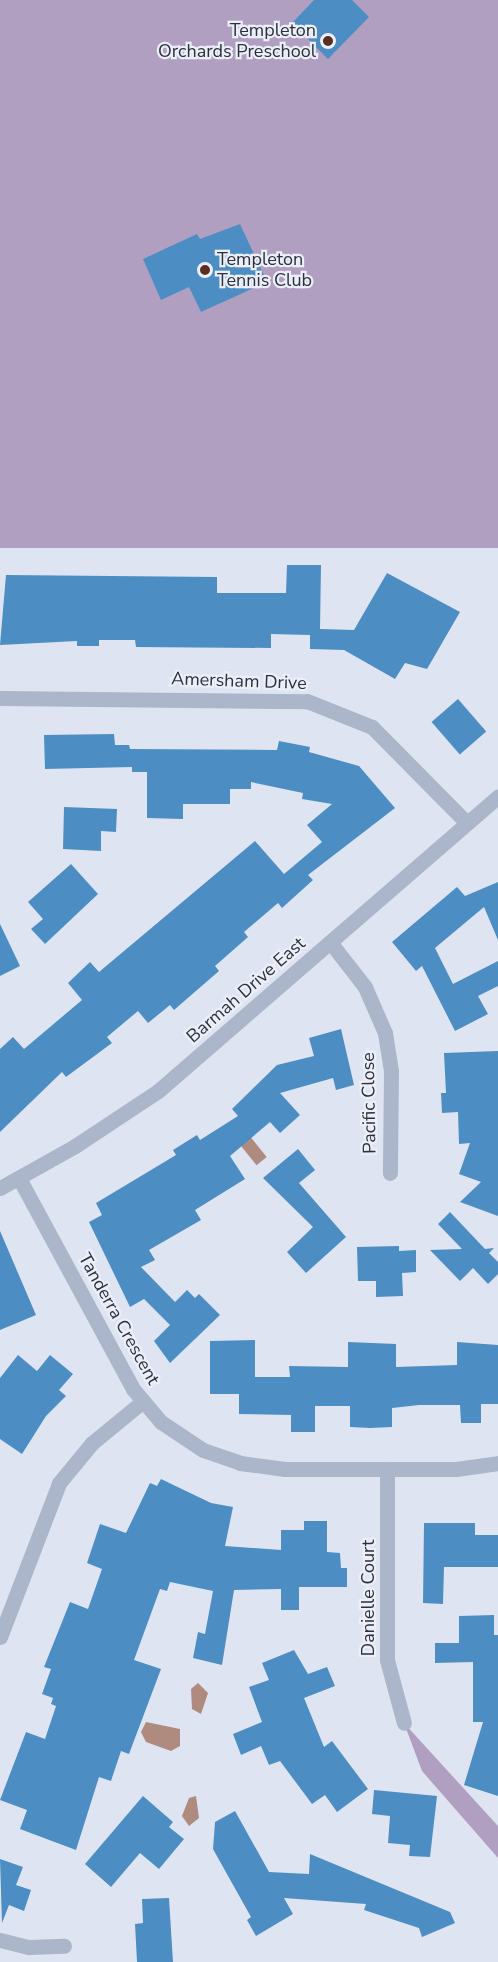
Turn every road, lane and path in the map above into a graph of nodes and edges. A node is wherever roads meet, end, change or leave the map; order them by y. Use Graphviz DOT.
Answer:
graph roads {
  1 [pos="0,698"];
  2 [pos="498,796"];
  3 [pos="467,823"];
  4 [pos="330,942"];
  5 [pos="390,1173"];
  6 [pos="19,1178"];
  7 [pos="0,1188"];
  8 [pos="142,1402"];
  9 [pos="498,1463"];
  10 [pos="387,1470"];
  11 [pos="0,1637"];
  12 [pos="404,1723"];
  13 [pos="0,1940"];
  14 [pos="64,1946"];
  1 -- 3 [label="street, Amersham Drive"];
  2 -- 3 [label="street, Barmah Drive East"];
  3 -- 4 [label="street, Barmah Drive East"];
  4 -- 5 [label="street, Pacific Close"];
  4 -- 6 [label="street, Barmah Drive East"];
  6 -- 7 [label="street, Barmah Drive East"];
  6 -- 8 [label="street, Tanderra Crescent"];
  8 -- 10 [label="street, Tanderra Crescent"];
  8 -- 11 [label="street"];
  9 -- 10 [label="street, Tanderra Crescent"];
  10 -- 12 [label="street, Danielle Court"];
  13 -- 14 [label="street"];
}
